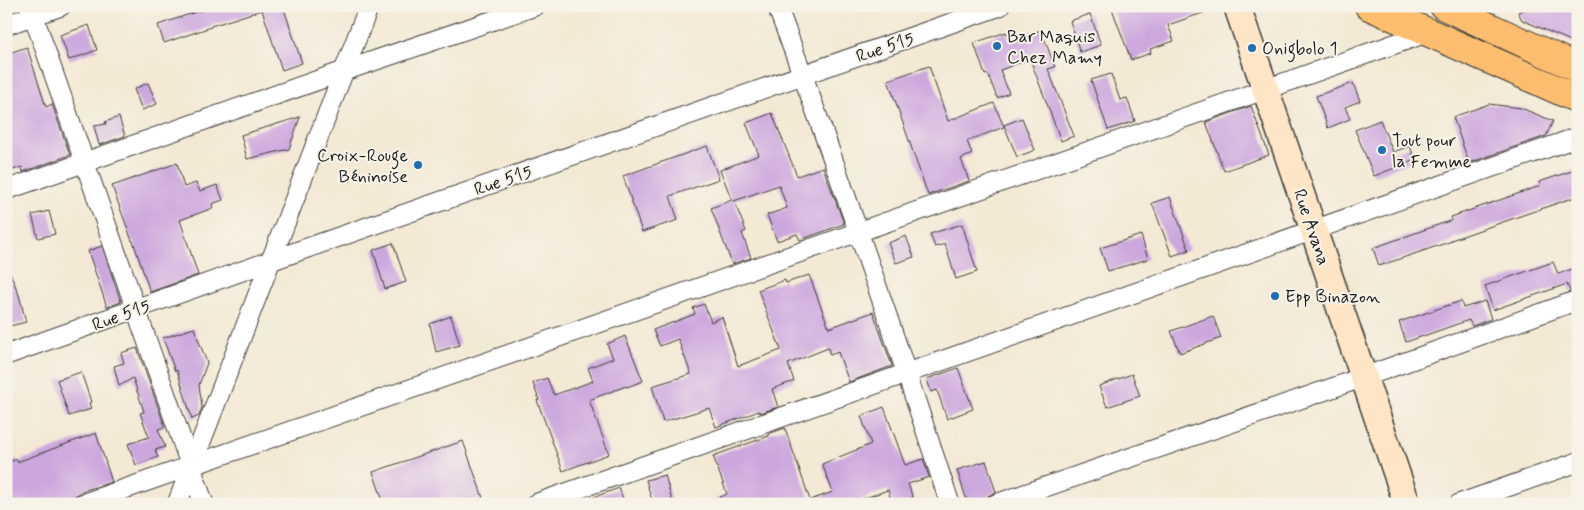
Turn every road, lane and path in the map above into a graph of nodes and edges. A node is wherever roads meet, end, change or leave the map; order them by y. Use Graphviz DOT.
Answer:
graph roads {
  1 [pos="61,6"];
  2 [pos="369,6"];
  3 [pos="535,6"];
  4 [pos="777,6"];
  5 [pos="1000,6"];
  6 [pos="1237,6"];
  7 [pos="1369,6"];
  8 [pos="1463,9"];
  9 [pos="32,11"];
  10 [pos="6,25"];
  11 [pos="1429,32"];
  12 [pos="1578,68"];
  13 [pos="344,71"];
  14 [pos="804,75"];
  15 [pos="1265,90"];
  16 [pos="1578,99"];
  17 [pos="1578,137"];
  18 [pos="85,163"];
  19 [pos="6,190"];
  20 [pos="1313,230"];
  21 [pos="858,232"];
  22 [pos="270,261"];
  23 [pos="1578,300"];
  24 [pos="136,310"];
  25 [pos="6,355"];
  26 [pos="907,373"];
  27 [pos="1364,377"];
  28 [pos="1578,462"];
  29 [pos="191,467"];
  30 [pos="82,504"];
  31 [pos="177,504"];
  32 [pos="204,504"];
  33 [pos="535,504"];
  34 [pos="950,504"];
  35 [pos="996,504"];
  36 [pos="1407,504"];
  37 [pos="1460,504"];
  1 -- 9 [label="street"];
  2 -- 13 [label="street"];
  3 -- 13 [label="street"];
  4 -- 14 [label="street"];
  5 -- 14 [label="street, Rue 515"];
  6 -- 15 [label="main road, Rue Avana"];
  7 -- 11 [label="main road"];
  8 -- 12 [label="main road"];
  9 -- 10 [label="street"];
  9 -- 18 [label="street"];
  11 -- 15 [label="street"];
  11 -- 16 [label="main road"];
  13 -- 18 [label="street"];
  13 -- 22 [label="street"];
  14 -- 21 [label="street"];
  14 -- 22 [label="street, Rue 515"];
  15 -- 20 [label="main road, Rue Avana"];
  15 -- 21 [label="street"];
  17 -- 20 [label="street"];
  18 -- 19 [label="street"];
  18 -- 24 [label="street"];
  20 -- 26 [label="street"];
  20 -- 27 [label="main road, Rue Avana"];
  21 -- 26 [label="street"];
  21 -- 29 [label="street"];
  22 -- 24 [label="street, Rue 515"];
  22 -- 29 [label="street"];
  23 -- 27 [label="street"];
  24 -- 25 [label="street, Rue 515"];
  24 -- 29 [label="street"];
  26 -- 33 [label="street"];
  26 -- 34 [label="street"];
  27 -- 35 [label="street"];
  27 -- 36 [label="main road, Rue Avana"];
  28 -- 37 [label="street"];
  29 -- 30 [label="street"];
  29 -- 31 [label="street"];
  29 -- 32 [label="street"];
}
